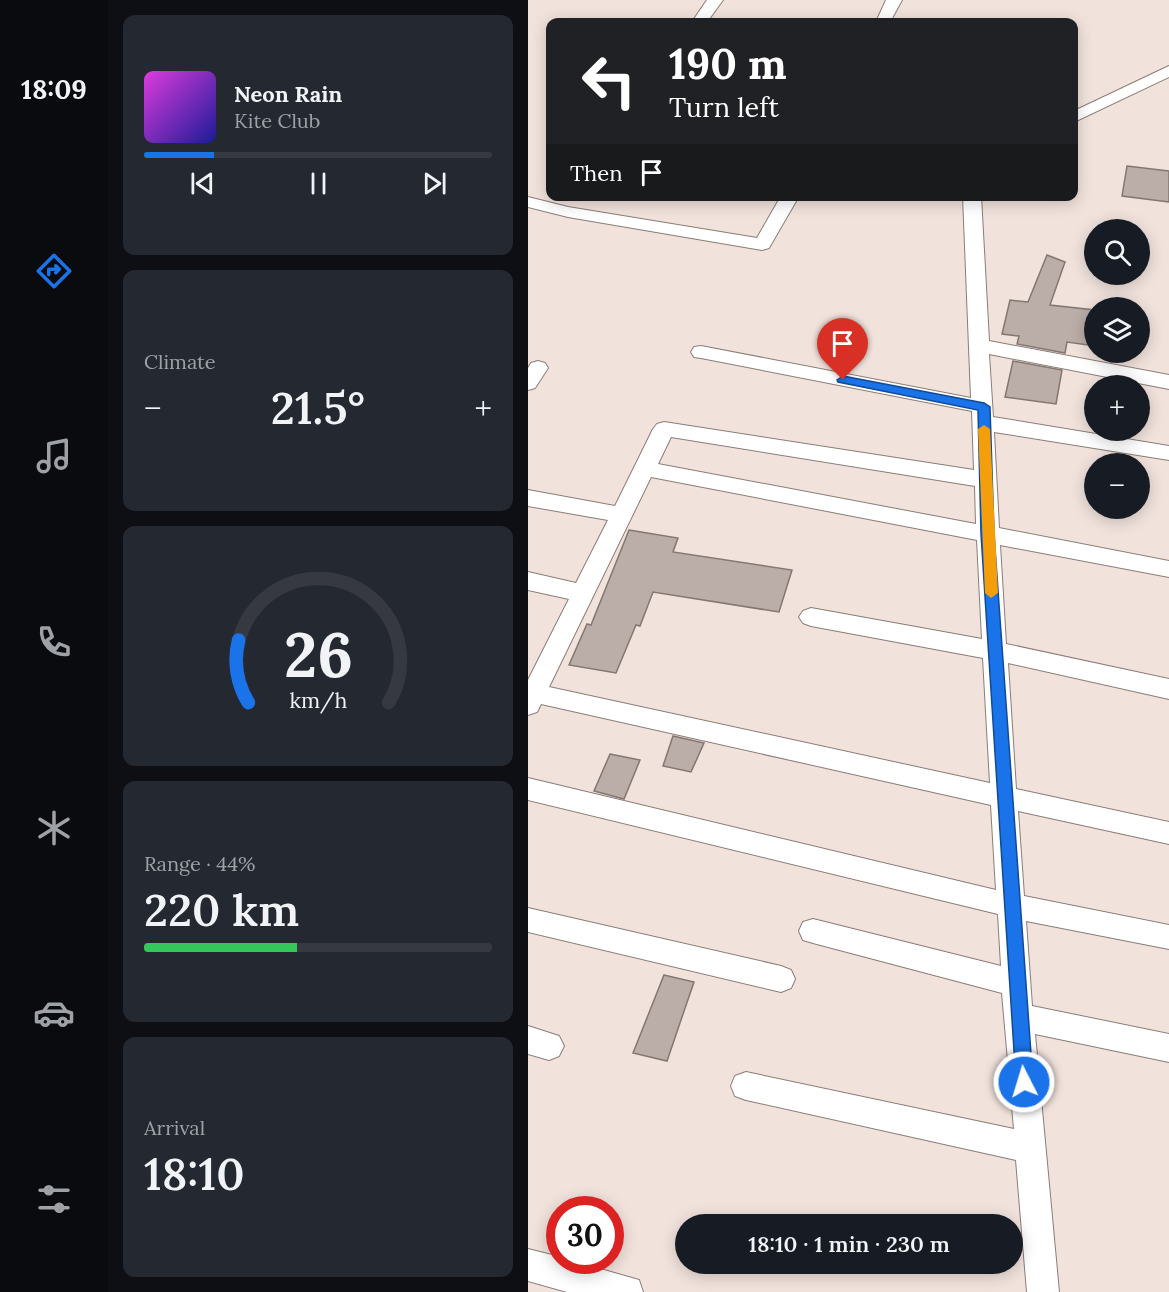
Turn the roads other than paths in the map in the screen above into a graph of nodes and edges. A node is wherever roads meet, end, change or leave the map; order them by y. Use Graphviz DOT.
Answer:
graph roads {
  1 [pos="715,0"];
  2 [pos="894,0"];
  3 [pos="702,18"];
  4 [pos="886,18"];
  5 [pos="1169,71"];
  6 [pos="1078,115"];
  7 [pos="787,201"];
  8 [pos="972,201"];
  9 [pos="528,202"];
  10 [pos="560,202"];
  11 [pos="980,346"];
  12 [pos="701,352"];
  13 [pos="1169,382"];
  14 [pos="984,415"];
  15 [pos="1169,453"];
  16 [pos="646,469"];
  17 [pos="987,480"];
  18 [pos="528,498"];
  19 [pos="622,515"];
  20 [pos="988,534"];
  21 [pos="1169,568"];
  22 [pos="528,581"];
  23 [pos="582,593"];
  24 [pos="811,618"];
  25 [pos="996,651"];
  26 [pos="1169,689"];
  27 [pos="530,697"];
  28 [pos="528,789"];
  29 [pos="1006,796"];
  30 [pos="1169,833"];
  31 [pos="1013,906"];
  32 [pos="528,920"];
  33 [pos="813,931"];
  34 [pos="1169,937"];
  35 [pos="781,979"];
  36 [pos="1016,983"];
  37 [pos="1019,1017"];
  38 [pos="1169,1048"];
  39 [pos="746,1086"];
  40 [pos="1030,1148"];
  41 [pos="528,1265"];
  42 [pos="627,1292"];
  43 [pos="1043,1292"];
  1 -- 3 [label="street"];
  2 -- 4 [label="street"];
  5 -- 6 [label="street"];
  7 -- 10 [label="street"];
  8 -- 11 [label="street"];
  9 -- 10 [label="street"];
  11 -- 13 [label="street"];
  11 -- 14 [label="street"];
  12 -- 14 [label="street"];
  14 -- 15 [label="street"];
  14 -- 17 [label="street"];
  16 -- 17 [label="street"];
  16 -- 19 [label="street"];
  16 -- 20 [label="street"];
  17 -- 20 [label="street"];
  18 -- 19 [label="street"];
  19 -- 23 [label="street"];
  20 -- 21 [label="street"];
  20 -- 25 [label="street"];
  22 -- 23 [label="street"];
  23 -- 27 [label="street"];
  24 -- 25 [label="street"];
  25 -- 26 [label="street"];
  25 -- 29 [label="street"];
  27 -- 29 [label="street"];
  28 -- 31 [label="street"];
  29 -- 30 [label="street"];
  29 -- 31 [label="street"];
  31 -- 34 [label="street"];
  31 -- 36 [label="street"];
  32 -- 35 [label="street"];
  33 -- 36 [label="street"];
  36 -- 37 [label="street"];
  37 -- 38 [label="street"];
  37 -- 40 [label="street"];
  39 -- 40 [label="street"];
  40 -- 43 [label="street"];
  41 -- 42 [label="street"];
}
